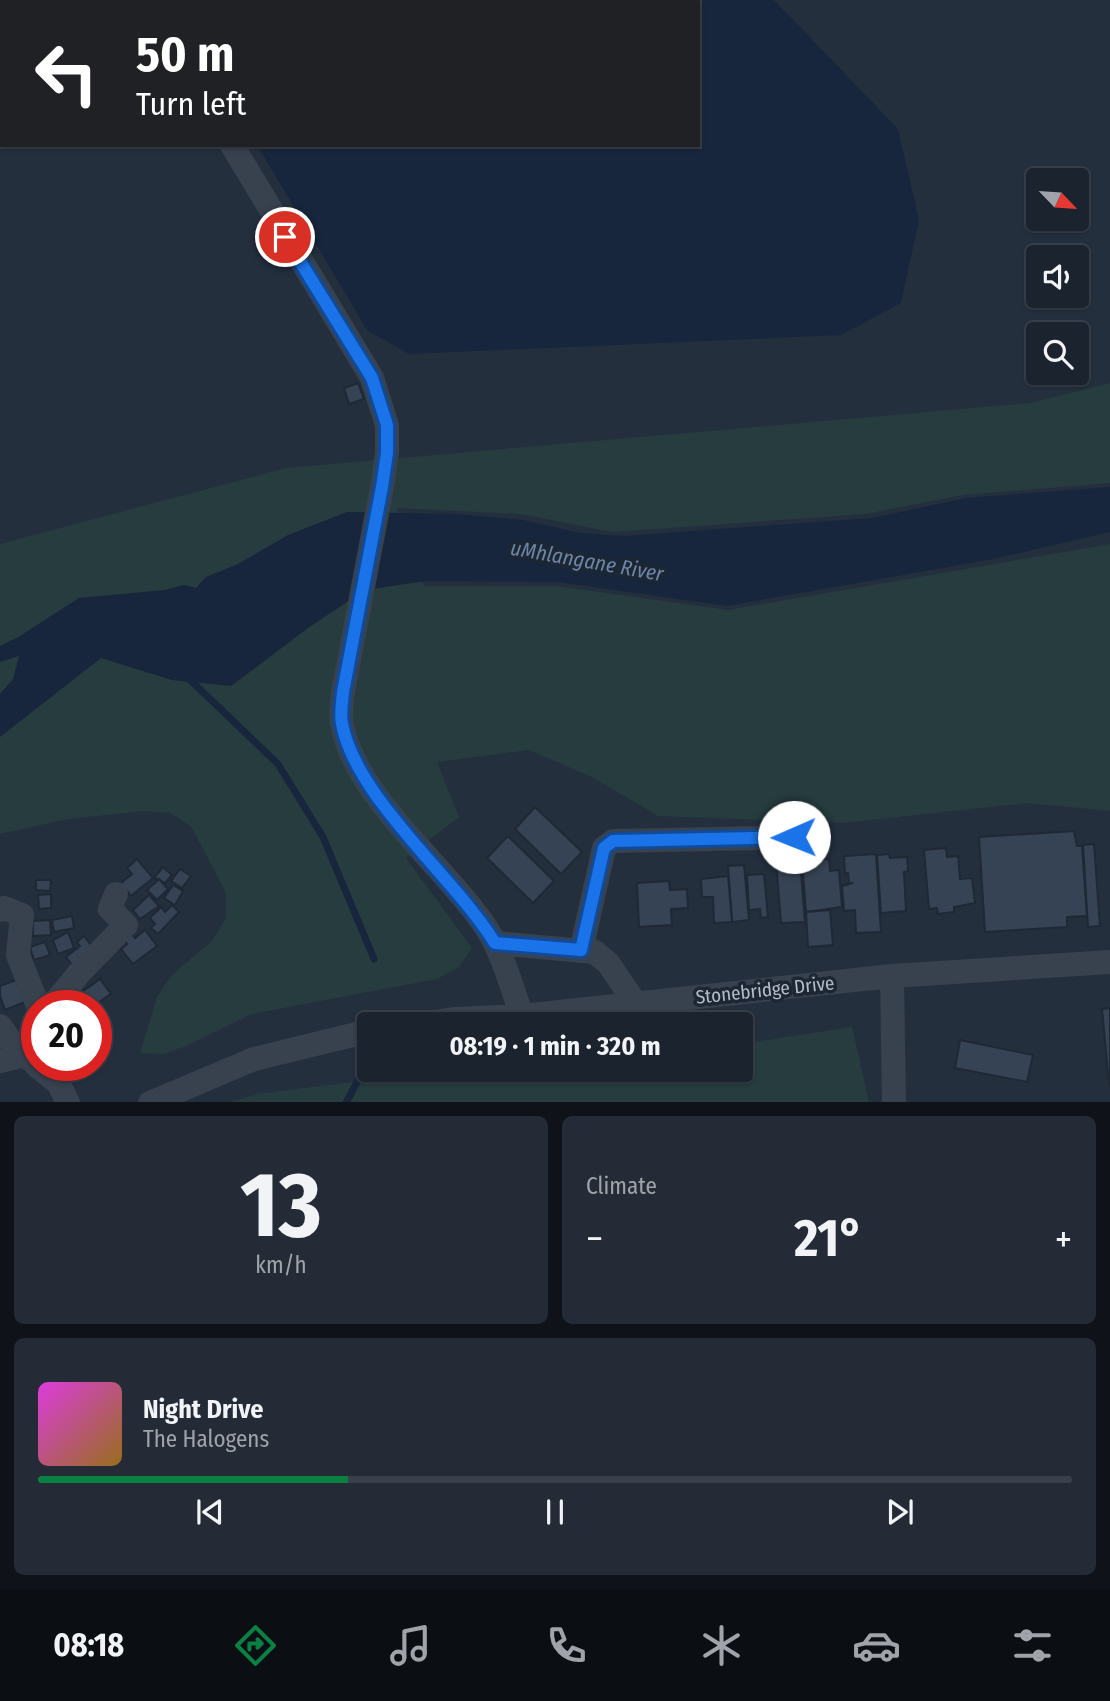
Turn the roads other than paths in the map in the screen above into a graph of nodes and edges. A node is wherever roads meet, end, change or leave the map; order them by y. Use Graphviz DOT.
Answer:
graph roads {
  1 [pos="233,147"];
  2 [pos="819,837"];
  3 [pos="116,894"];
  4 [pos="0,910"];
  5 [pos="495,943"];
  6 [pos="581,950"];
  7 [pos="1110,961"];
  8 [pos="892,976"];
  9 [pos="32,990"];
  10 [pos="65,990"];
  11 [pos="636,1004"];
  12 [pos="521,1012"];
  13 [pos="560,1012"];
  14 [pos="0,1026"];
  15 [pos="357,1034"];
  16 [pos="21,1052"];
  17 [pos="0,1062"];
  18 [pos="21,1062"];
  19 [pos="55,1081"];
  20 [pos="68,1102"];
  21 [pos="150,1102"];
  22 [pos="894,1102"];
  1 -- 5 [label="street"];
  2 -- 6 [label="street"];
  3 -- 10 [label="street"];
  4 -- 9 [label="street"];
  5 -- 6 [label="street"];
  5 -- 12 [label="street"];
  6 -- 11 [label="street"];
  7 -- 8 [label="street, Stonebridge Drive"];
  8 -- 11 [label="street, Stonebridge Drive"];
  8 -- 22 [label="street"];
  11 -- 13 [label="street, Stonebridge Drive"];
  14 -- 16 [label="street"];
  15 -- 21 [label="street"];
  17 -- 18 [label="street"];
  19 -- 20 [label="street"];
}
